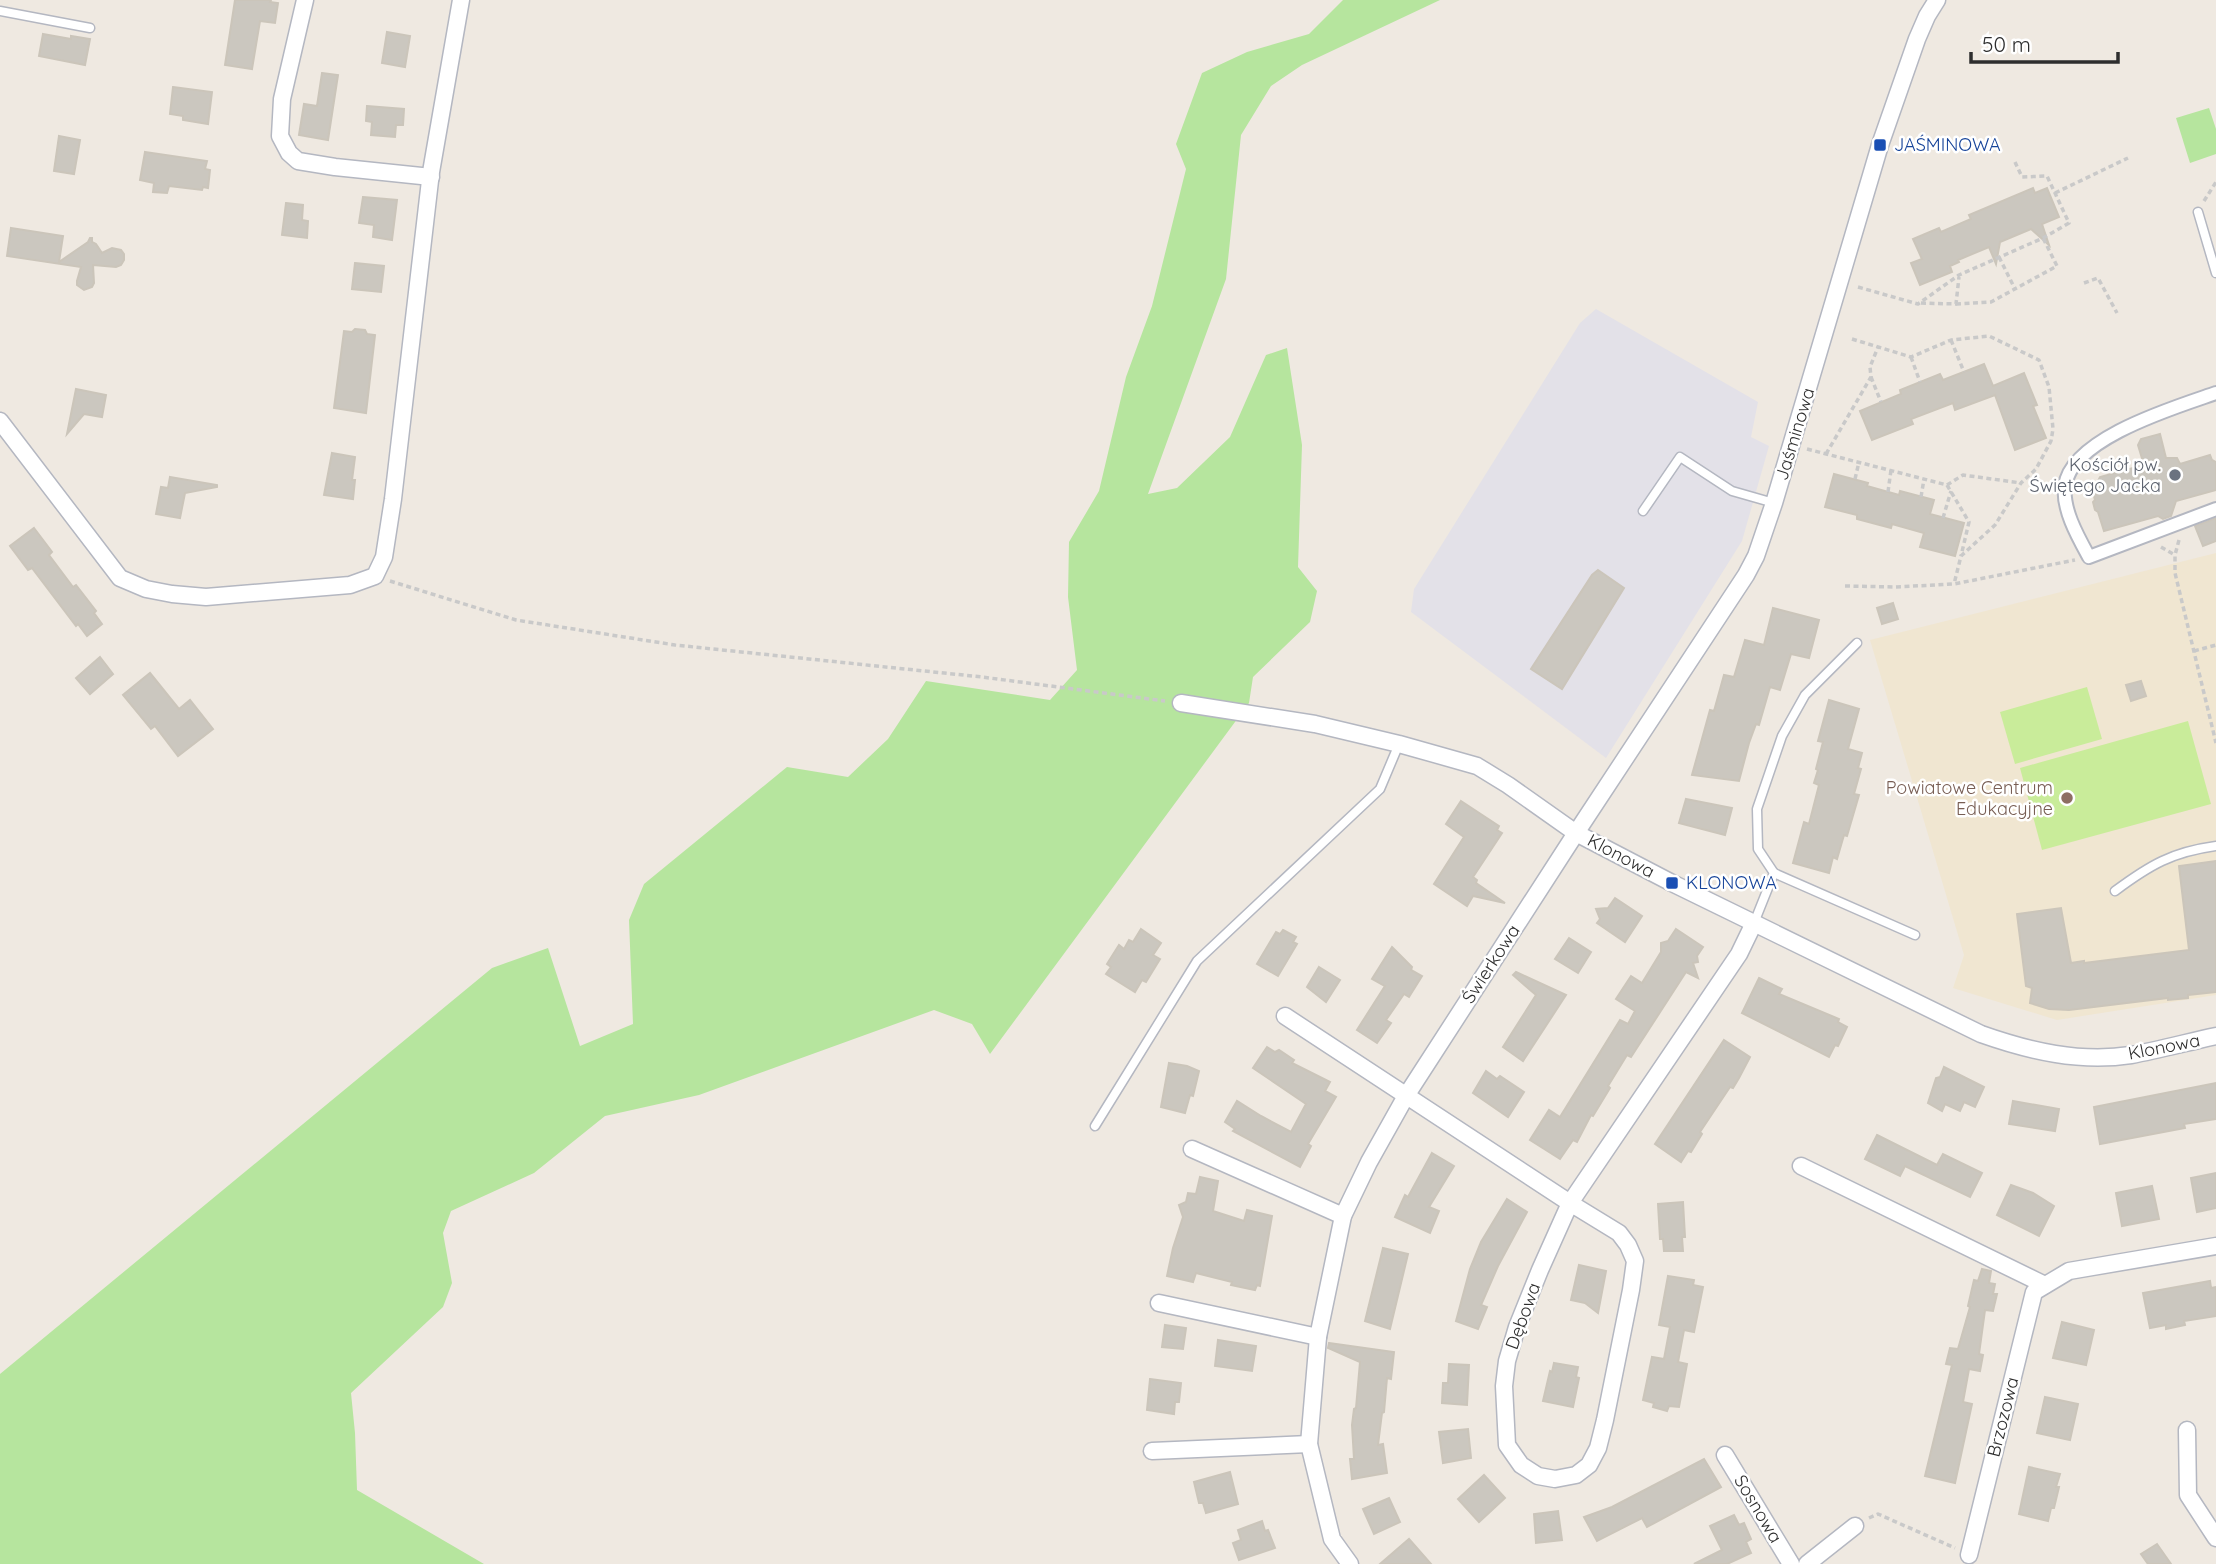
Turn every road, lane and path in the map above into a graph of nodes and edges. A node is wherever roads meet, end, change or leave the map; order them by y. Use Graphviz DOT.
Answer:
graph roads {
  1 [pos="305,0"];
  2 [pos="461,0"];
  3 [pos="1937,0"];
  4 [pos="0,11"];
  5 [pos="90,28"];
  6 [pos="2128,158"];
  7 [pos="2015,162"];
  8 [pos="431,177"];
  9 [pos="2216,182"];
  10 [pos="2055,193"];
  11 [pos="2198,212"];
  12 [pos="2043,238"];
  13 [pos="1999,257"];
  14 [pos="2216,273"];
  15 [pos="1959,275"];
  16 [pos="2084,283"];
  17 [pos="1858,287"];
  18 [pos="2015,289"];
  19 [pos="1919,303"];
  20 [pos="1956,304"];
  21 [pos="2117,313"];
  22 [pos="1852,339"];
  23 [pos="1951,340"];
  24 [pos="1878,346"];
  25 [pos="1911,357"];
  26 [pos="1964,372"];
  27 [pos="1871,377"];
  28 [pos="1920,382"];
  29 [pos="2216,393"];
  30 [pos="1881,402"];
  31 [pos="0,421"];
  32 [pos="1792,444"];
  33 [pos="1826,454"];
  34 [pos="1859,462"];
  35 [pos="1891,470"];
  36 [pos="1855,479"];
  37 [pos="1924,479"];
  38 [pos="2021,484"];
  39 [pos="1947,485"];
  40 [pos="1951,491"];
  41 [pos="1888,492"];
  42 [pos="1921,497"];
  43 [pos="1774,503"];
  44 [pos="2216,509"];
  45 [pos="1643,511"];
  46 [pos="1943,518"];
  47 [pos="2175,555"];
  48 [pos="1961,556"];
  49 [pos="2089,557"];
  50 [pos="375,576"];
  51 [pos="1954,584"];
  52 [pos="1845,586"];
  53 [pos="1857,643"];
  54 [pos="2216,645"];
  55 [pos="2194,651"];
  56 [pos="1181,703"];
  57 [pos="2216,743"];
  58 [pos="1399,744"];
  59 [pos="1576,833"];
  60 [pos="2216,846"];
  61 [pos="1774,873"];
  62 [pos="2115,891"];
  63 [pos="1754,923"];
  64 [pos="1915,935"];
  65 [pos="1285,1016"];
  66 [pos="2216,1036"];
  67 [pos="1406,1096"];
  68 [pos="1095,1126"];
  69 [pos="1192,1149"];
  70 [pos="1801,1166"];
  71 [pos="1570,1203"];
  72 [pos="1342,1216"];
  73 [pos="2216,1245"];
  74 [pos="2045,1285"];
  75 [pos="1159,1303"];
  76 [pos="1318,1337"];
  77 [pos="2187,1430"];
  78 [pos="1309,1444"];
  79 [pos="1152,1451"];
  80 [pos="1725,1455"];
  81 [pos="1855,1525"];
  82 [pos="2216,1538"];
  83 [pos="1969,1555"];
  84 [pos="1350,1564"];
  85 [pos="1791,1564"];
  86 [pos="1807,1564"];
  1 -- 8 [label="street"];
  2 -- 8 [label="street"];
  3 -- 32 [label="street, Jaśminowa"];
  4 -- 5 [label="lane"];
  6 -- 10 [label="path"];
  7 -- 10 [label="path"];
  8 -- 50 [label="street"];
  9 -- 11 [label="path"];
  10 -- 12 [label="path"];
  11 -- 14 [label="lane"];
  12 -- 13 [label="path"];
  12 -- 18 [label="path"];
  13 -- 15 [label="path"];
  13 -- 18 [label="path"];
  15 -- 19 [label="path"];
  15 -- 20 [label="path"];
  16 -- 21 [label="path"];
  17 -- 19 [label="path"];
  18 -- 20 [label="path"];
  19 -- 20 [label="path"];
  22 -- 24 [label="path"];
  23 -- 25 [label="path"];
  23 -- 26 [label="path"];
  23 -- 38 [label="path"];
  24 -- 25 [label="path"];
  24 -- 27 [label="path"];
  25 -- 28 [label="path"];
  27 -- 30 [label="path"];
  27 -- 33 [label="path"];
  29 -- 49 [label="street"];
  31 -- 50 [label="street"];
  32 -- 33 [label="path"];
  32 -- 43 [label="street, Jaśminowa"];
  33 -- 34 [label="path"];
  34 -- 35 [label="path"];
  34 -- 36 [label="path"];
  35 -- 37 [label="path"];
  35 -- 41 [label="path"];
  37 -- 39 [label="path"];
  37 -- 42 [label="path"];
  38 -- 39 [label="path"];
  38 -- 48 [label="path"];
  39 -- 40 [label="path"];
  40 -- 46 [label="path"];
  40 -- 48 [label="path"];
  43 -- 45 [label="lane"];
  43 -- 59 [label="street, Jaśminowa"];
  44 -- 49 [label="street"];
  47 -- 55 [label="path"];
  48 -- 51 [label="path"];
  49 -- 51 [label="path"];
  50 -- 56 [label="path"];
  51 -- 52 [label="path"];
  53 -- 61 [label="lane"];
  54 -- 55 [label="path"];
  55 -- 57 [label="path"];
  56 -- 58 [label="street, Klonowa"];
  58 -- 59 [label="street, Klonowa"];
  58 -- 68 [label="lane"];
  59 -- 63 [label="street, Klonowa"];
  59 -- 67 [label="street, Świerkowa"];
  60 -- 62 [label="lane"];
  61 -- 63 [label="lane"];
  61 -- 64 [label="lane"];
  63 -- 66 [label="street, Klonowa"];
  63 -- 71 [label="street, Dębowa"];
  65 -- 67 [label="street"];
  67 -- 71 [label="street"];
  67 -- 72 [label="street, Świerkowa"];
  69 -- 72 [label="street"];
  70 -- 74 [label="street"];
  71 -- 71 [label="street, Dębowa"];
  72 -- 76 [label="street, Świerkowa"];
  73 -- 74 [label="street"];
  74 -- 83 [label="street, Brzozowa"];
  75 -- 76 [label="street"];
  76 -- 78 [label="street, Świerkowa"];
  77 -- 82 [label="street"];
  78 -- 79 [label="street"];
  78 -- 84 [label="street, Świerkowa"];
  80 -- 85 [label="street, Sosnowa"];
  81 -- 83 [label="path"];
  81 -- 86 [label="street"];
}
